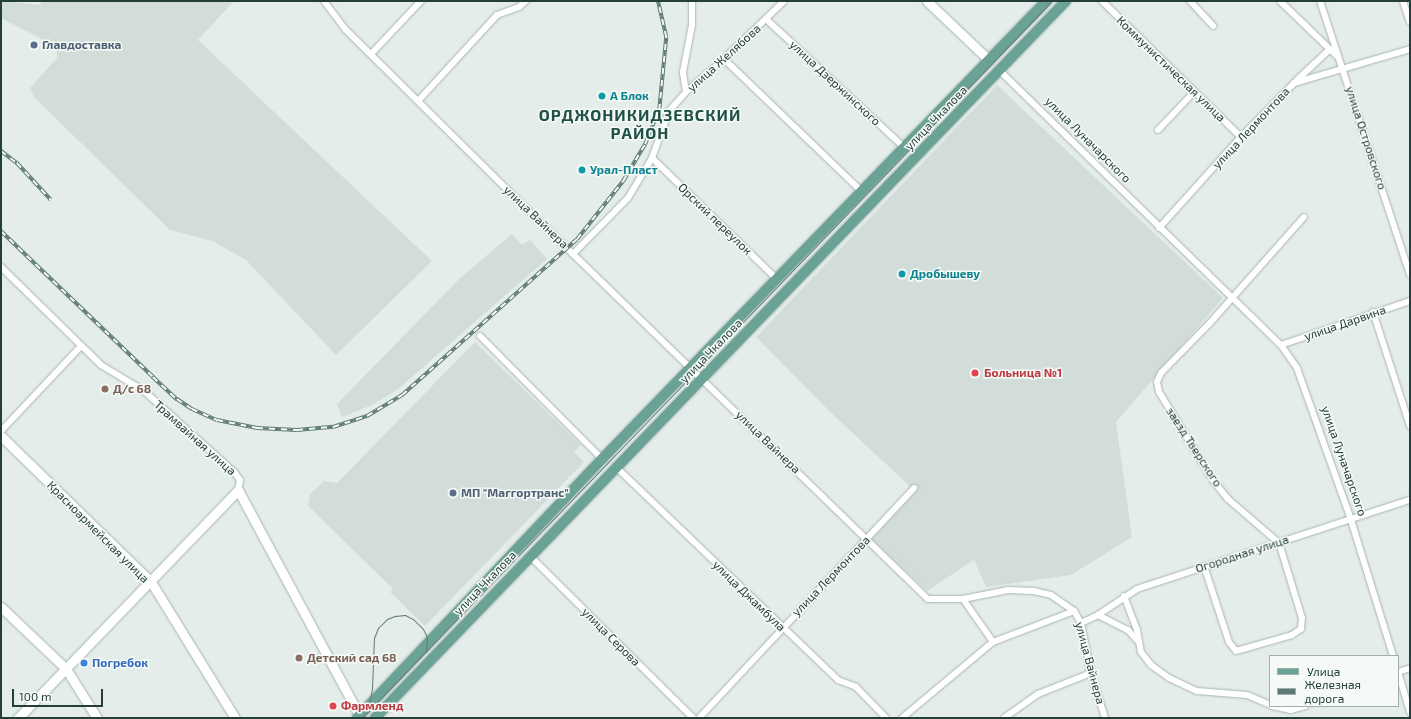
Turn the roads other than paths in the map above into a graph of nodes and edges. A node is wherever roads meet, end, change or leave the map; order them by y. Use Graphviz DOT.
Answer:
graph roads {
  1 [pos="324,1"];
  2 [pos="422,1"];
  3 [pos="526,1"];
  4 [pos="692,1"];
  5 [pos="784,1"];
  6 [pos="927,1"];
  7 [pos="1046,1"];
  8 [pos="1066,1"];
  9 [pos="1102,1"];
  10 [pos="1190,1"];
  11 [pos="1280,1"];
  12 [pos="1320,1"];
  13 [pos="1403,1"];
  14 [pos="766,19"];
  15 [pos="1410,22"];
  16 [pos="1214,26"];
  17 [pos="1330,49"];
  18 [pos="1410,49"];
  19 [pos="371,54"];
  20 [pos="1338,57"];
  21 [pos="724,59"];
  22 [pos="990,60"];
  23 [pos="1343,69"];
  24 [pos="1000,71"];
  25 [pos="1294,83"];
  26 [pos="686,92"];
  27 [pos="1194,92"];
  28 [pos="418,101"];
  29 [pos="1158,130"];
  30 [pos="1240,137"];
  31 [pos="905,148"];
  32 [pos="652,158"];
  33 [pos="862,192"];
  34 [pos="1304,217"];
  35 [pos="1159,228"];
  36 [pos="573,254"];
  37 [pos="1,267"];
  38 [pos="1410,275"];
  39 [pos="778,280"];
  40 [pos="1232,297"];
  41 [pos="1410,301"];
  42 [pos="1373,312"];
  43 [pos="480,336"];
  44 [pos="81,346"];
  45 [pos="1281,346"];
  46 [pos="692,368"];
  47 [pos="703,379"];
  48 [pos="1410,426"];
  49 [pos="1,431"];
  50 [pos="1,436"];
  51 [pos="602,459"];
  52 [pos="616,467"];
  53 [pos="914,488"];
  54 [pos="238,490"];
  55 [pos="1410,500"];
  56 [pos="1351,520"];
  57 [pos="867,538"];
  58 [pos="1279,542"];
  59 [pos="530,556"];
  60 [pos="1204,566"];
  61 [pos="150,582"];
  62 [pos="1124,596"];
  63 [pos="963,599"];
  64 [pos="1,607"];
  65 [pos="1074,611"];
  66 [pos="1098,615"];
  67 [pos="1081,623"];
  68 [pos="782,627"];
  69 [pos="993,642"];
  70 [pos="1139,643"];
  71 [pos="1393,655"];
  72 [pos="1410,668"];
  73 [pos="66,669"];
  74 [pos="1399,672"];
  75 [pos="1091,673"];
  76 [pos="1399,675"];
  77 [pos="1269,704"];
  78 [pos="1279,707"];
  79 [pos="1302,707"];
  80 [pos="1410,712"];
  81 [pos="359,717"];
  82 [pos="18,718"];
  83 [pos="97,718"];
  84 [pos="235,718"];
  85 [pos="375,718"];
  86 [pos="693,718"];
  87 [pos="699,718"];
  88 [pos="886,718"];
  89 [pos="902,718"];
  90 [pos="1004,718"];
  91 [pos="1105,718"];
  1 -- 19 [label="street, улица Вайнера"];
  2 -- 19 [label="street"];
  3 -- 28 [label="street"];
  4 -- 26 [label="street"];
  5 -- 14 [label="street, улица Желябова"];
  6 -- 22 [label="street, улица Луначарского"];
  7 -- 22 [label="main road, улица Чкалова"];
  8 -- 24 [label="main road, улица Чкалова"];
  9 -- 27 [label="street, Коммунистическая улица"];
  10 -- 16 [label="street"];
  11 -- 17 [label="street"];
  12 -- 20 [label="street, улица Островского"];
  13 -- 15 [label="street"];
  14 -- 21 [label="street, улица Желябова"];
  14 -- 31 [label="street, улица Дзержинского"];
  17 -- 20 [label="street"];
  17 -- 25 [label="street"];
  18 -- 23 [label="street, улица Лермонтова"];
  19 -- 28 [label="street, улица Вайнера"];
  20 -- 23 [label="street, улица Островского"];
  21 -- 26 [label="street, улица Желябова"];
  21 -- 33 [label="street"];
  22 -- 24 [label="main road, улица Луначарского"];
  22 -- 31 [label="main road, улица Чкалова"];
  23 -- 25 [label="street, улица Лермонтова"];
  23 -- 38 [label="street, улица Островского"];
  24 -- 35 [label="street, улица Луначарского"];
  24 -- 47 [label="main road, улица Чкалова"];
  25 -- 30 [label="street, улица Лермонтова"];
  26 -- 32 [label="street, улица Желябова"];
  27 -- 29 [label="street"];
  27 -- 30 [label="street, Коммунистическая улица"];
  28 -- 36 [label="street, улица Вайнера"];
  30 -- 35 [label="street, улица Лермонтова"];
  31 -- 33 [label="main road, улица Чкалова"];
  32 -- 36 [label="street, улица Желябова"];
  32 -- 39 [label="street, Орский переулок"];
  33 -- 39 [label="main road, улица Чкалова"];
  34 -- 40 [label="street"];
  35 -- 40 [label="street, улица Луначарского"];
  36 -- 46 [label="street, улица Вайнера"];
  37 -- 44 [label="street, Трамвайная улица"];
  39 -- 46 [label="main road, улица Чкалова"];
  40 -- 45 [label="street, улица Луначарского"];
  40 -- 58 [label="street, заезд Тверского"];
  41 -- 42 [label="street, улица Дарвина"];
  42 -- 45 [label="street, улица Дарвина"];
  42 -- 48 [label="street"];
  43 -- 51 [label="street"];
  44 -- 49 [label="street"];
  44 -- 54 [label="street, Трамвайная улица"];
  45 -- 56 [label="street, улица Луначарского"];
  46 -- 47 [label="street, улица Вайнера"];
  46 -- 51 [label="main road, улица Чкалова"];
  47 -- 52 [label="main road, улица Чкалова"];
  47 -- 57 [label="street, улица Вайнера"];
  50 -- 61 [label="street, Красноармейская улица"];
  51 -- 81 [label="main road, улица Чкалова"];
  52 -- 59 [label="main road, улица Чкалова"];
  52 -- 68 [label="street, улица Джамбула"];
  53 -- 57 [label="street, улица Лермонтова"];
  54 -- 61 [label="street"];
  54 -- 81 [label="street, Трамвайная улица"];
  55 -- 56 [label="street, Огородная улица"];
  56 -- 58 [label="street, Огородная улица"];
  56 -- 71 [label="street, улица Луначарского"];
  57 -- 63 [label="street, улица Вайнера"];
  57 -- 68 [label="street, улица Лермонтова"];
  58 -- 60 [label="street, Огородная улица"];
  58 -- 60 [label="street"];
  59 -- 85 [label="main road, улица Чкалова"];
  59 -- 86 [label="street, улица Серова"];
  60 -- 62 [label="street, Огородная улица"];
  61 -- 73 [label="street"];
  61 -- 84 [label="street, Красноармейская улица"];
  62 -- 66 [label="street, Огородная улица"];
  62 -- 70 [label="street"];
  63 -- 65 [label="street, улица Вайнера"];
  63 -- 69 [label="street"];
  64 -- 73 [label="street"];
  65 -- 67 [label="street, улица Вайнера"];
  65 -- 69 [label="street"];
  66 -- 67 [label="street, Огородная улица"];
  66 -- 70 [label="street"];
  67 -- 75 [label="street, улица Вайнера"];
  68 -- 87 [label="street, улица Лермонтова"];
  68 -- 88 [label="street, улица Джамбула"];
  69 -- 89 [label="street"];
  70 -- 77 [label="street"];
  72 -- 74 [label="street"];
  73 -- 82 [label="street"];
  73 -- 83 [label="street"];
  75 -- 90 [label="street"];
  75 -- 91 [label="street, улица Вайнера"];
  76 -- 80 [label="street"];
  78 -- 79 [label="street"];
}
